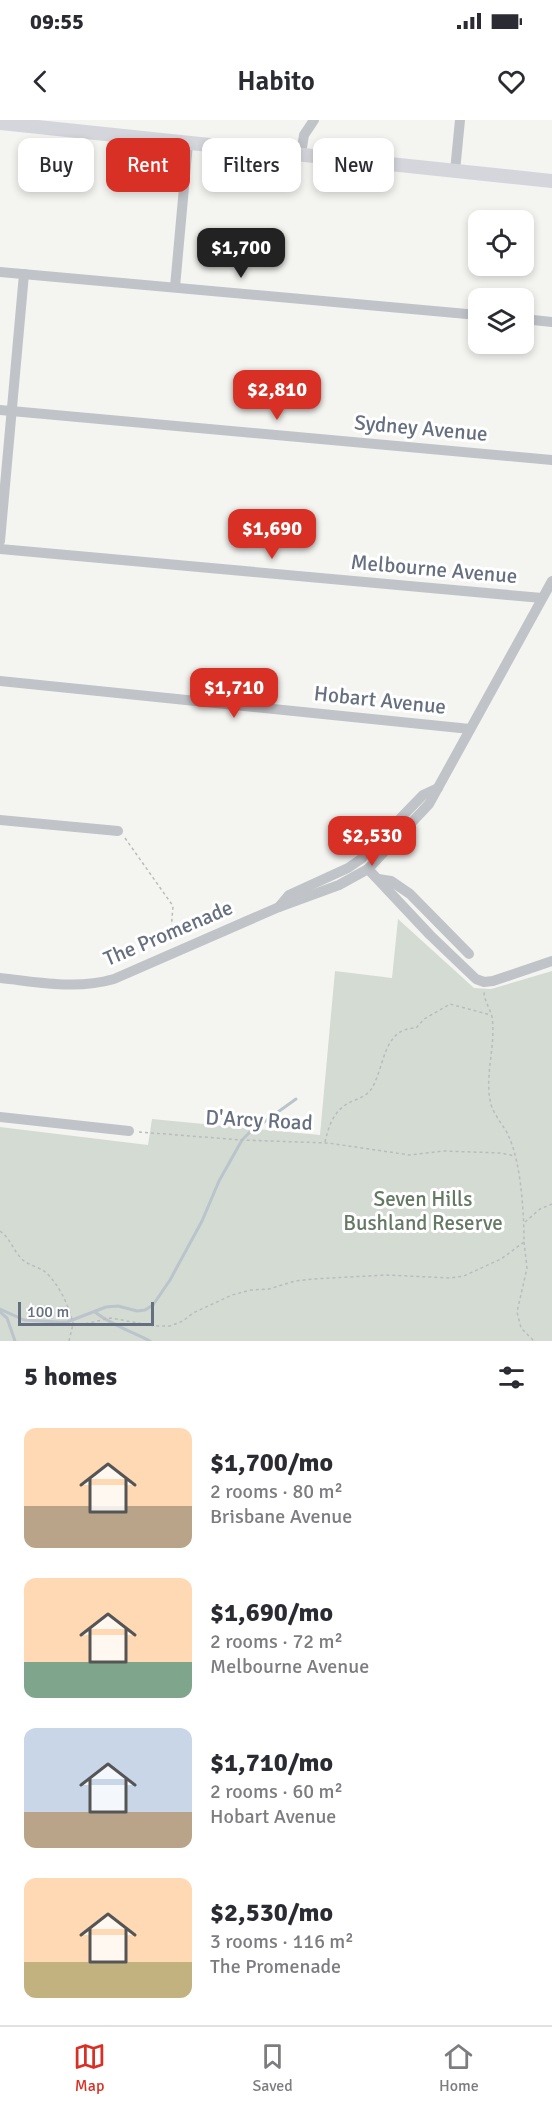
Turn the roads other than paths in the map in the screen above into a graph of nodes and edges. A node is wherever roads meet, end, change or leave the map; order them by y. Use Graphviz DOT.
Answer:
graph roads {
  1 [pos="314,120"];
  2 [pos="460,120"];
  3 [pos="0,123"];
  4 [pos="148,138"];
  5 [pos="301,154"];
  6 [pos="455,171"];
  7 [pos="552,181"];
  8 [pos="184,192"];
  9 [pos="0,272"];
  10 [pos="24,274"];
  11 [pos="175,287"];
  12 [pos="468,314"];
  13 [pos="534,320"];
  14 [pos="552,322"];
  15 [pos="6,410"];
  16 [pos="552,460"];
  17 [pos="0,541"];
  18 [pos="0,549"];
  19 [pos="552,581"];
  20 [pos="542,598"];
  21 [pos="0,681"];
  22 [pos="470,729"];
  23 [pos="438,788"];
  24 [pos="0,820"];
  25 [pos="118,831"];
  26 [pos="368,868"];
  27 [pos="377,879"];
  28 [pos="279,907"];
  29 [pos="469,954"];
  30 [pos="552,961"];
  31 [pos="0,978"];
  32 [pos="0,1117"];
  33 [pos="129,1131"];
  1 -- 5 [label="street"];
  2 -- 6 [label="street"];
  3 -- 4 [label="main road"];
  5 -- 6 [label="main road"];
  6 -- 7 [label="main road"];
  8 -- 11 [label="street"];
  9 -- 10 [label="street"];
  10 -- 11 [label="street"];
  10 -- 15 [label="street"];
  11 -- 12 [label="street"];
  13 -- 14 [label="street"];
  15 -- 16 [label="street, Sydney Avenue"];
  15 -- 17 [label="street"];
  18 -- 20 [label="street, Melbourne Avenue"];
  19 -- 20 [label="street, The Promenade"];
  20 -- 22 [label="street, The Promenade"];
  21 -- 22 [label="street, Hobart Avenue"];
  22 -- 23 [label="street, The Promenade"];
  23 -- 26 [label="street, The Promenade"];
  23 -- 28 [label="street, The Promenade"];
  24 -- 25 [label="street"];
  26 -- 27 [label="street"];
  26 -- 28 [label="street, The Promenade"];
  27 -- 29 [label="street"];
  27 -- 30 [label="street"];
  28 -- 31 [label="street, The Promenade"];
  32 -- 33 [label="street"];
}
